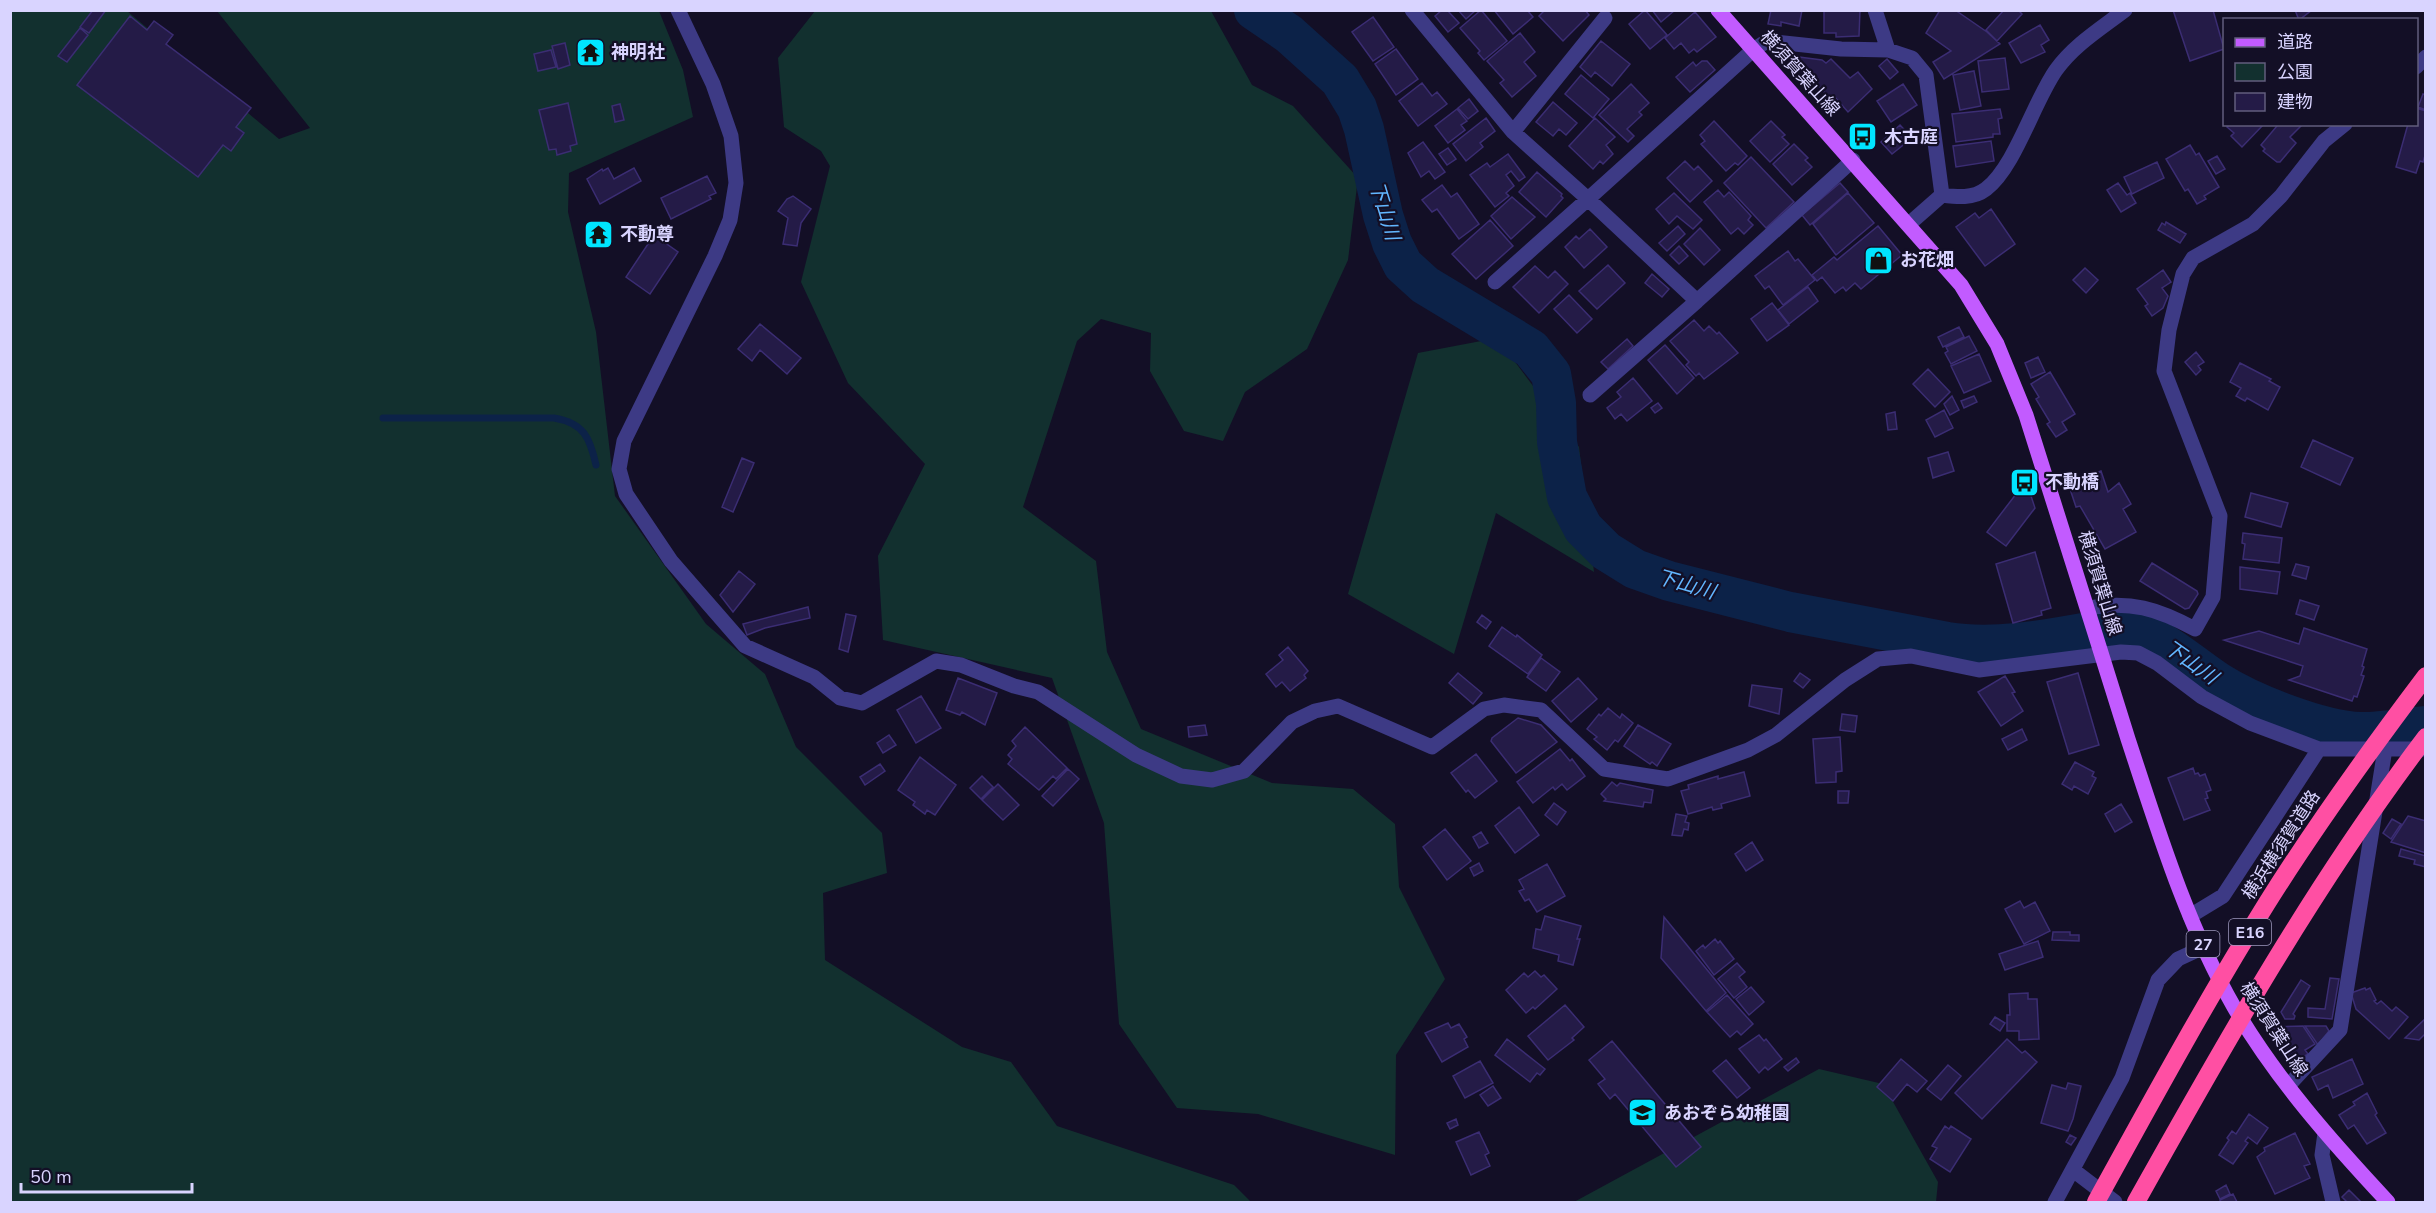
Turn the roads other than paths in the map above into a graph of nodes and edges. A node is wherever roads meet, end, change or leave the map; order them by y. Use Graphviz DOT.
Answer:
graph roads {
  1 [pos="678,10"];
  2 [pos="1412,10"];
  3 [pos="1718,10"];
  4 [pos="1875,10"];
  5 [pos="2125,10"];
  6 [pos="1605,18"];
  7 [pos="1753,50"];
  8 [pos="1888,50"];
  9 [pos="2343,126"];
  10 [pos="1512,132"];
  11 [pos="1852,160"];
  12 [pos="1942,195"];
  13 [pos="1588,200"];
  14 [pos="1909,224"];
  15 [pos="1495,282"];
  16 [pos="1697,301"];
  17 [pos="1590,395"];
  18 [pos="2088,611"];
  19 [pos="2100,649"];
  20 [pos="2426,676"];
  21 [pos="2426,736"];
  22 [pos="2319,749"];
  23 [pos="2385,749"];
  24 [pos="2426,749"];
  25 [pos="2190,916"];
  26 [pos="2204,947"];
  27 [pos="2288,1086"];
  28 [pos="2325,1132"];
  29 [pos="2073,1170"];
  30 [pos="2055,1203"];
  31 [pos="2096,1203"];
  32 [pos="2115,1203"];
  33 [pos="2136,1203"];
  34 [pos="2333,1203"];
  35 [pos="2388,1203"];
  1 -- 19 [label="street"];
  2 -- 10 [label="street"];
  3 -- 7 [label="main road, 横須賀葉山線 / 27"];
  4 -- 8 [label="street"];
  5 -- 12 [label="street"];
  6 -- 10 [label="street"];
  7 -- 8 [label="street"];
  7 -- 11 [label="main road, 横須賀葉山線 / 27"];
  7 -- 13 [label="street"];
  8 -- 12 [label="street"];
  9 -- 18 [label="street"];
  10 -- 13 [label="street"];
  11 -- 14 [label="main road, 横須賀葉山線 / 27"];
  11 -- 16 [label="street"];
  12 -- 14 [label="street"];
  13 -- 15 [label="street"];
  13 -- 16 [label="street"];
  14 -- 18 [label="main road, 横須賀葉山線 / 27"];
  16 -- 17 [label="street"];
  18 -- 19 [label="main road, 横須賀葉山線 / 27"];
  19 -- 22 [label="street"];
  19 -- 25 [label="main road, 横須賀葉山線 / 27"];
  20 -- 31 [label="highway, 横浜横須賀道路 / E16, bridge"];
  21 -- 33 [label="highway, E16, bridge"];
  22 -- 23 [label="street"];
  22 -- 25 [label="street"];
  23 -- 24 [label="street"];
  23 -- 27 [label="street"];
  25 -- 26 [label="main road, 横須賀葉山線 / 27"];
  26 -- 27 [label="main road, 横須賀葉山線 / 27"];
  26 -- 29 [label="street"];
  27 -- 28 [label="main road, 横須賀葉山線 / 27"];
  28 -- 34 [label="street"];
  28 -- 35 [label="main road, 横須賀葉山線 / 27"];
  29 -- 30 [label="street"];
  29 -- 32 [label="street"];
}
